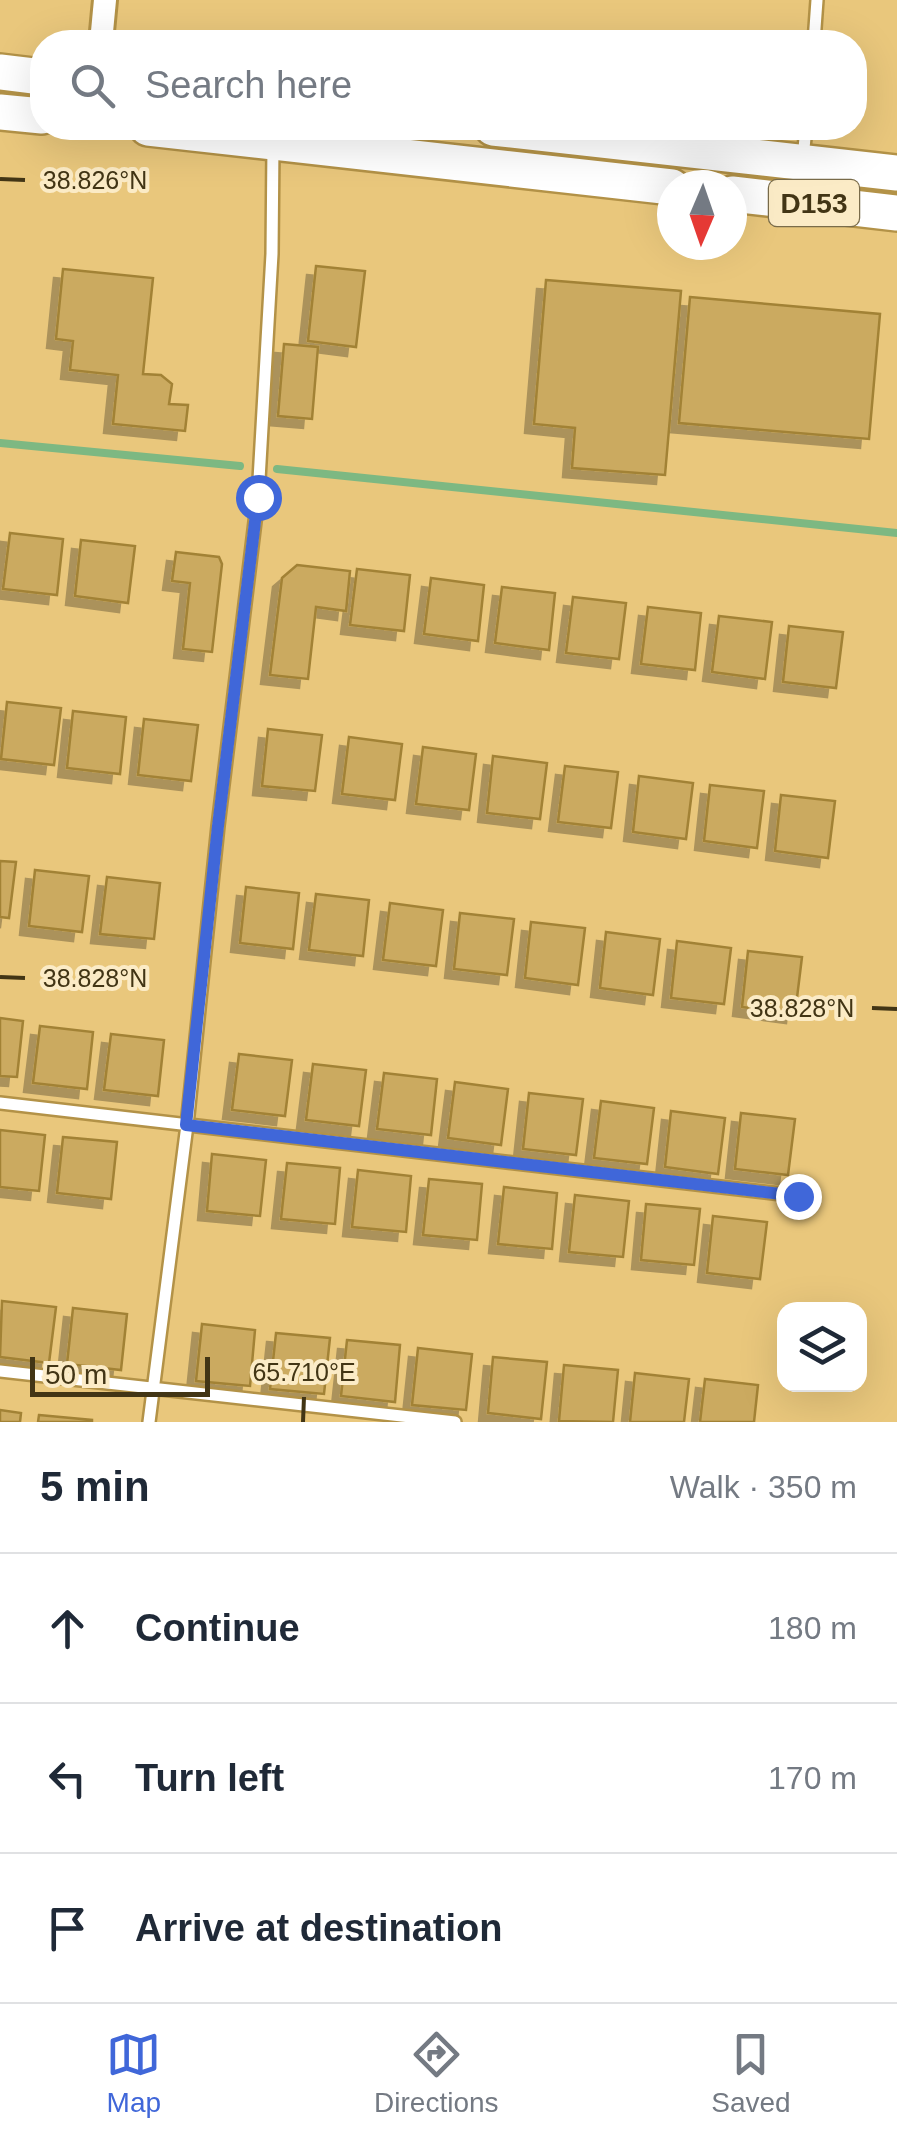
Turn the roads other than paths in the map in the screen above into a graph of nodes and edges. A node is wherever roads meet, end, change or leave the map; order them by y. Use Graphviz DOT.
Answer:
graph roads {
  1 [pos="105,0"];
  2 [pos="817,0"];
  3 [pos="102,30"];
  4 [pos="815,30"];
  5 [pos="0,72"];
  6 [pos="30,76"];
  7 [pos="0,112"];
  8 [pos="30,115"];
  9 [pos="263,140"];
  10 [pos="713,140"];
  11 [pos="273,141"];
  12 [pos="804,145"];
  13 [pos="897,173"];
  14 [pos="657,185"];
  15 [pos="747,196"];
  16 [pos="897,213"];
  17 [pos="0,1103"];
  18 [pos="186,1125"];
  19 [pos="798,1196"];
  20 [pos="0,1371"];
  21 [pos="153,1389"];
  22 [pos="149,1422"];
  23 [pos="455,1422"];
  1 -- 3 [label="street"];
  2 -- 4 [label="lane"];
  5 -- 6 [label="main road"];
  7 -- 8 [label="main road"];
  9 -- 11 [label="main road"];
  10 -- 12 [label="main road, D153"];
  11 -- 14 [label="main road"];
  11 -- 18 [label="lane"];
  12 -- 13 [label="main road, D153"];
  15 -- 16 [label="main road, D153"];
  17 -- 18 [label="lane"];
  18 -- 19 [label="lane"];
  18 -- 21 [label="lane"];
  20 -- 21 [label="lane"];
  21 -- 22 [label="lane"];
  21 -- 23 [label="lane"];
}
